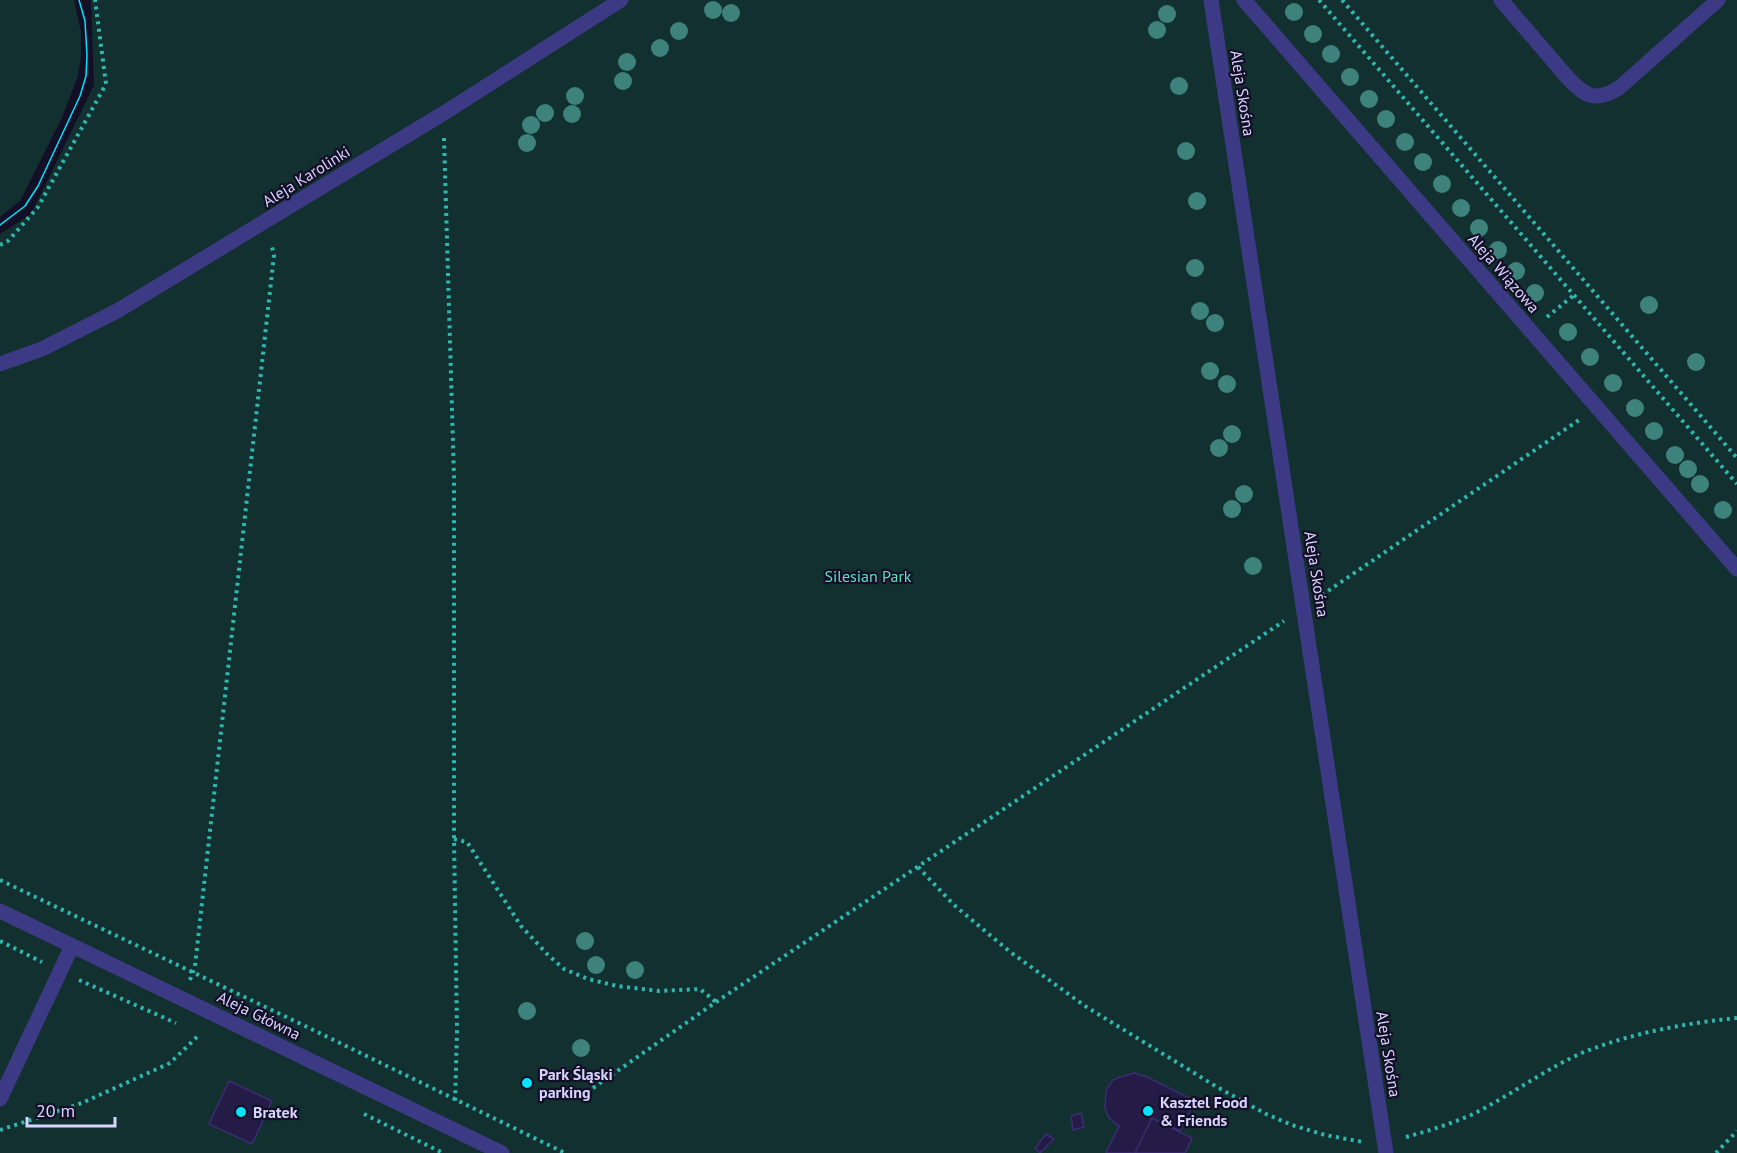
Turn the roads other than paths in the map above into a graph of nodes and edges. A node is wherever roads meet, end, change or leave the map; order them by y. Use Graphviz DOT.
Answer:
graph roads {
  1 [pos="621,0"];
  2 [pos="1211,0"];
  3 [pos="1244,0"];
  4 [pos="1501,0"];
  5 [pos="1718,0"];
  6 [pos="0,364"];
  7 [pos="1737,569"];
  8 [pos="0,911"];
  9 [pos="72,946"];
  10 [pos="0,1099"];
  11 [pos="1385,1148"];
  12 [pos="502,1153"];
  1 -- 6 [label="street, Aleja Karolinki"];
  2 -- 11 [label="street, Aleja Skośna"];
  3 -- 7 [label="street, Aleja Wiązowa"];
  4 -- 5 [label="street"];
  8 -- 9 [label="street, Aleja Główna"];
  9 -- 10 [label="street"];
  9 -- 12 [label="street, Aleja Główna"];
}
